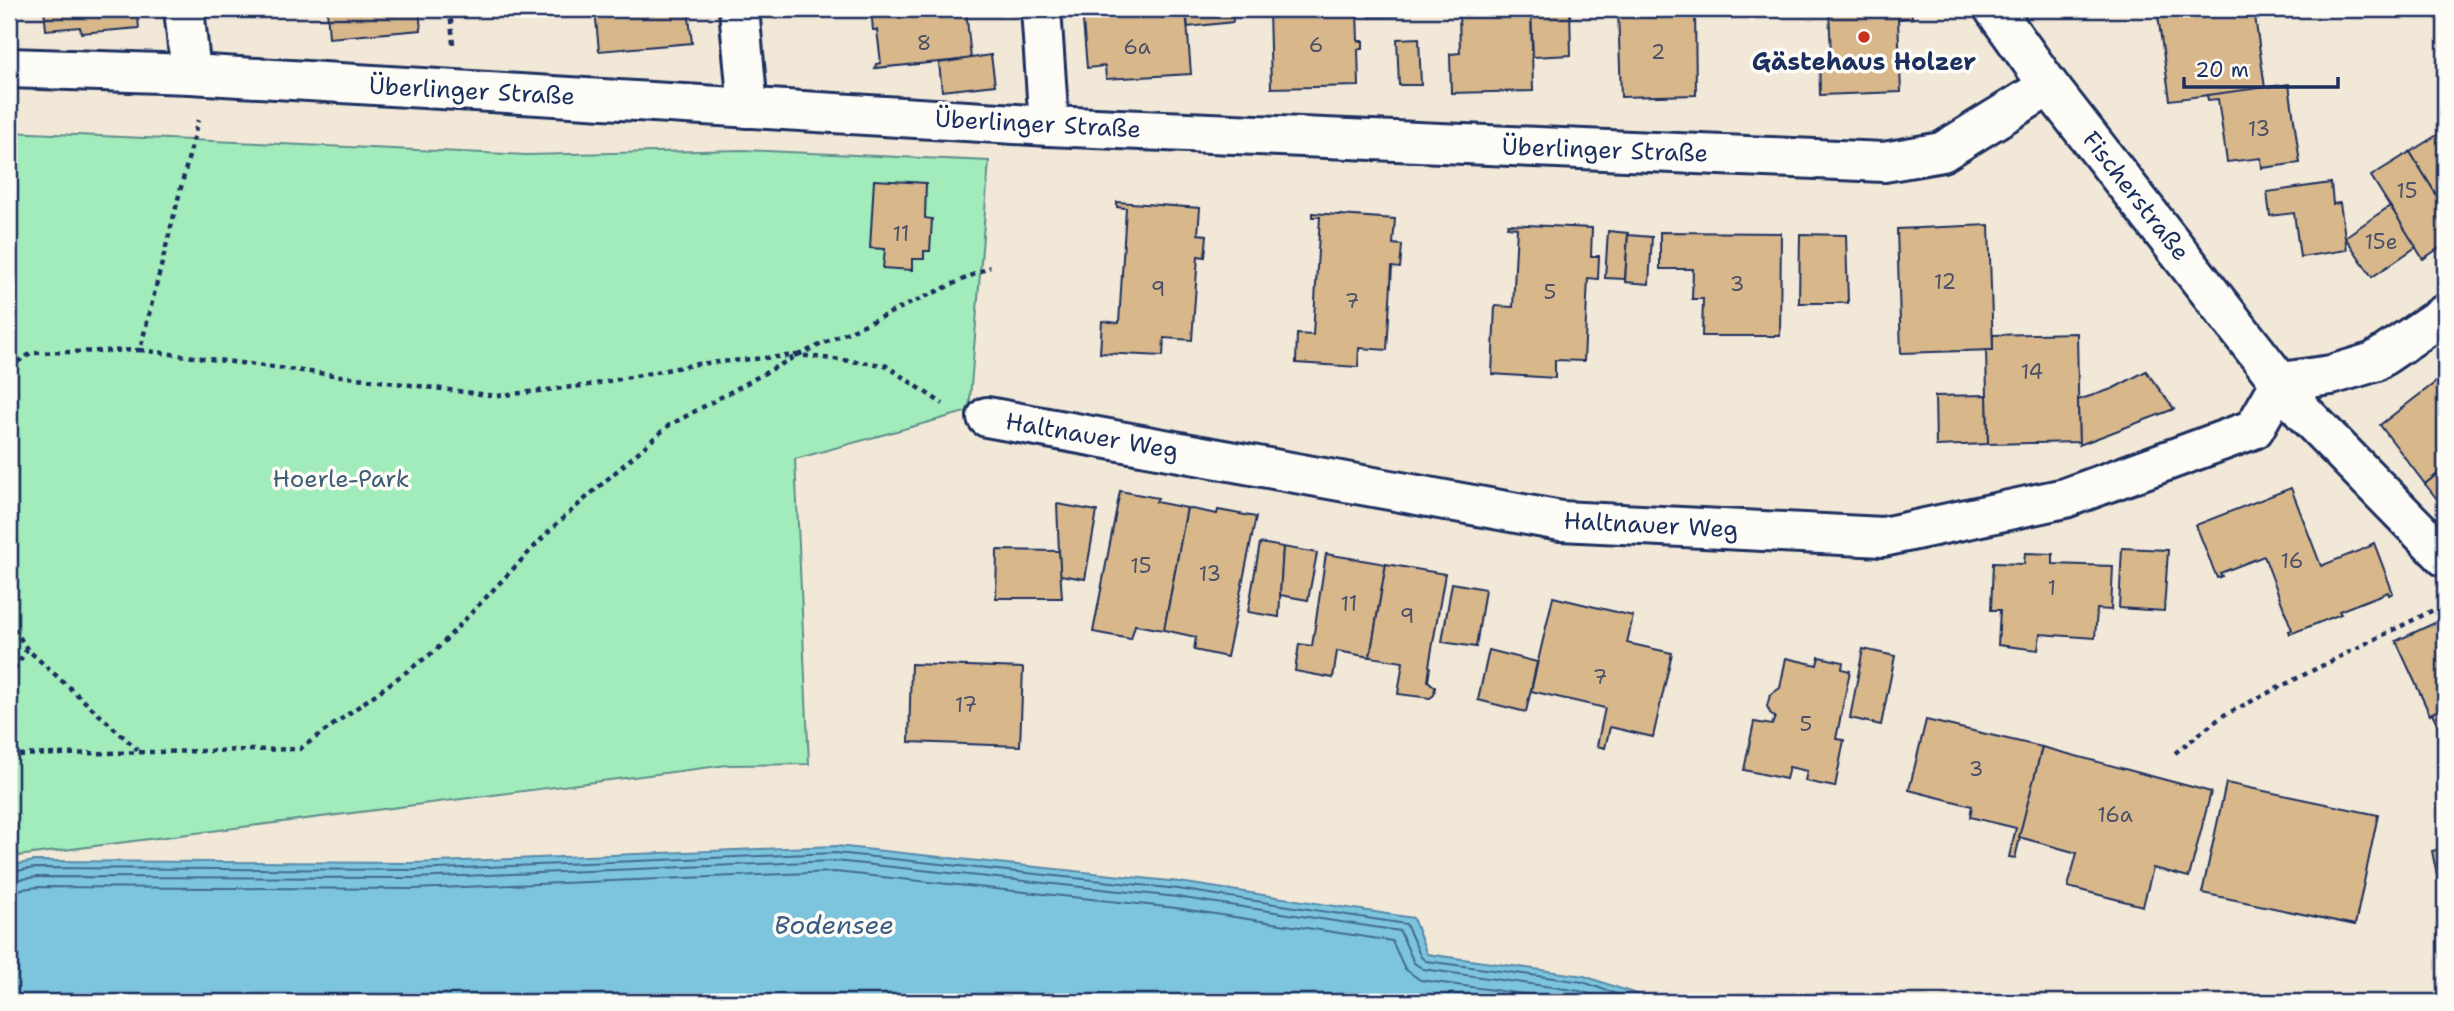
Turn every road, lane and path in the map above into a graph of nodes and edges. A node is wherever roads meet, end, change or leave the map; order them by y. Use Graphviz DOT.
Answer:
graph roads {
  1 [pos="184,9"];
  2 [pos="739,9"];
  3 [pos="1041,9"];
  4 [pos="1994,9"];
  5 [pos="9,68"];
  6 [pos="191,75"];
  7 [pos="2049,86"];
  8 [pos="748,108"];
  9 [pos="1049,126"];
  10 [pos="990,267"];
  11 [pos="2445,314"];
  12 [pos="140,350"];
  13 [pos="798,355"];
  14 [pos="9,367"];
  15 [pos="2281,382"];
  16 [pos="969,413"];
  17 [pos="2445,557"];
  18 [pos="2445,604"];
  19 [pos="9,620"];
  20 [pos="27,649"];
  21 [pos="9,678"];
  22 [pos="139,751"];
  23 [pos="2175,753"];
  24 [pos="9,755"];
  1 -- 6 [label="street"];
  2 -- 8 [label="street"];
  3 -- 9 [label="street"];
  4 -- 7 [label="street, Fischerstraße"];
  5 -- 6 [label="street, Überlinger Straße"];
  6 -- 8 [label="street, Überlinger Straße"];
  6 -- 12 [label="path"];
  7 -- 9 [label="street, Überlinger Straße"];
  7 -- 15 [label="street, Fischerstraße"];
  8 -- 9 [label="street, Überlinger Straße"];
  10 -- 13 [label="path"];
  11 -- 15 [label="street"];
  12 -- 13 [label="path"];
  12 -- 14 [label="path"];
  13 -- 16 [label="path"];
  13 -- 22 [label="path"];
  15 -- 16 [label="street, Haltnauer Weg"];
  15 -- 17 [label="street, Fischerstraße"];
  18 -- 23 [label="path"];
  19 -- 20 [label="path"];
  20 -- 21 [label="path"];
  20 -- 22 [label="path"];
  22 -- 24 [label="path"];
}
